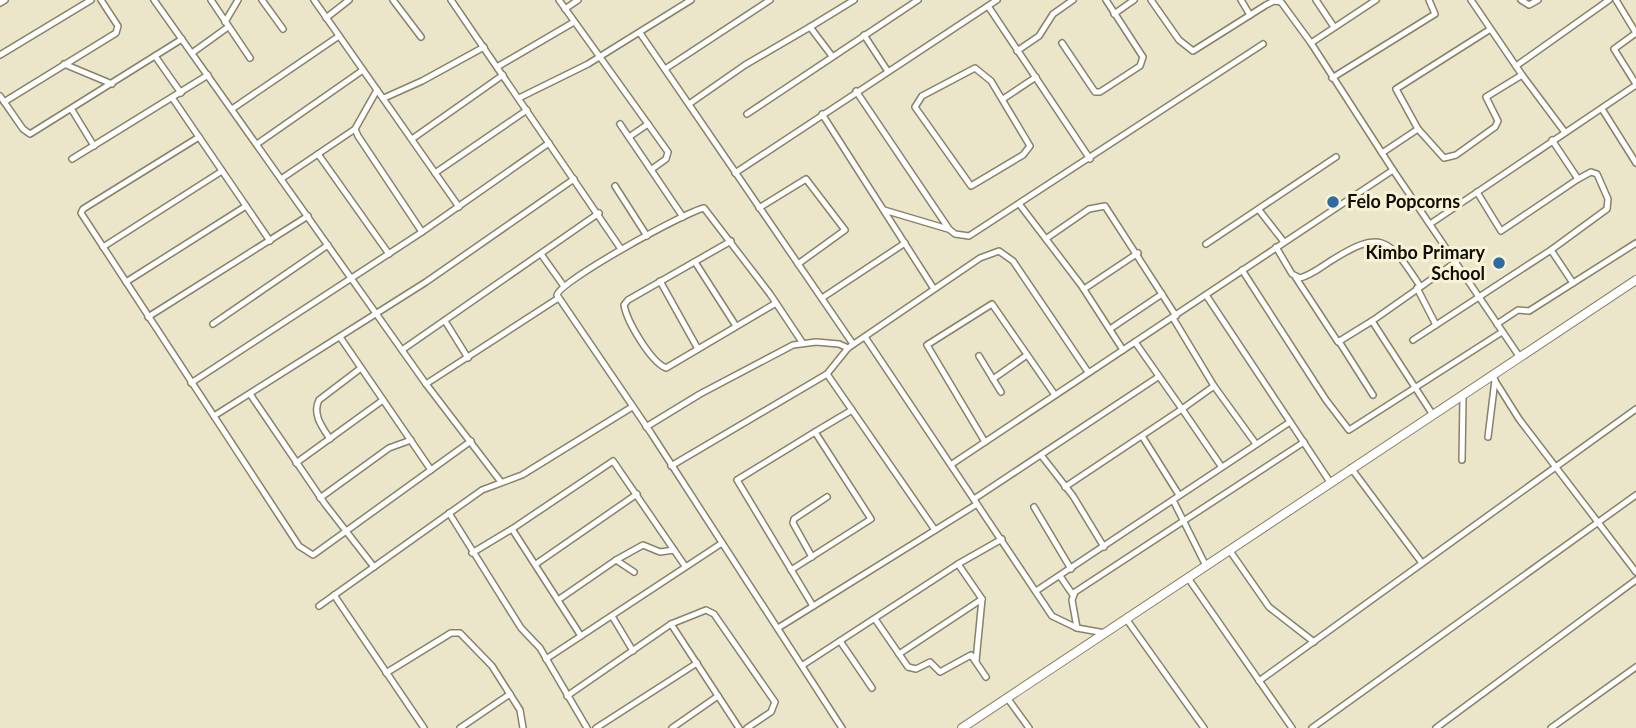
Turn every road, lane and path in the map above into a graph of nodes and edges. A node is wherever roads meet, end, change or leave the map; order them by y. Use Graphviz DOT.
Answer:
graph roads {
  1 [pos="5,0"];
  2 [pos="91,0"];
  3 [pos="101,0"];
  4 [pos="155,0"];
  5 [pos="211,0"];
  6 [pos="238,0"];
  7 [pos="262,0"];
  8 [pos="314,0"];
  9 [pos="349,0"];
  10 [pos="393,0"];
  11 [pos="451,0"];
  12 [pos="559,0"];
  13 [pos="578,0"];
  14 [pos="691,0"];
  15 [pos="770,0"];
  16 [pos="854,0"];
  17 [pos="918,0"];
  18 [pos="997,0"];
  19 [pos="1073,0"];
  20 [pos="1105,0"];
  21 [pos="1134,0"];
  22 [pos="1152,0"];
  23 [pos="1241,0"];
  24 [pos="1316,0"];
  25 [pos="1429,0"];
  26 [pos="1471,0"];
  27 [pos="1521,0"];
  28 [pos="1538,0"];
  29 [pos="1609,0"];
  30 [pos="1616,0"];
  31 [pos="1373,1"];
  32 [pos="0,3"];
  33 [pos="988,6"];
  34 [pos="565,9"];
  35 [pos="1114,14"];
  36 [pos="1250,15"];
  37 [pos="326,18"];
  38 [pos="574,22"];
  39 [pos="227,25"];
  40 [pos="810,27"];
  41 [pos="1334,27"];
  42 [pos="283,29"];
  43 [pos="1489,30"];
  44 [pos="640,33"];
  45 [pos="1636,33"];
  46 [pos="864,35"];
  47 [pos="340,36"];
  48 [pos="421,37"];
  49 [pos="182,39"];
  50 [pos="1062,43"];
  51 [pos="1311,43"];
  52 [pos="1263,44"];
  53 [pos="484,47"];
  54 [pos="1017,51"];
  55 [pos="192,53"];
  56 [pos="0,55"];
  57 [pos="155,56"];
  58 [pos="832,56"];
  59 [pos="250,58"];
  60 [pos="598,58"];
  61 [pos="64,64"];
  62 [pos="1516,66"];
  63 [pos="497,67"];
  64 [pos="665,69"];
  65 [pos="363,70"];
  66 [pos="887,70"];
  67 [pos="208,75"];
  68 [pos="503,75"];
  69 [pos="1522,75"];
  70 [pos="1036,77"];
  71 [pos="1332,78"];
  72 [pos="112,84"];
  73 [pos="1636,85"];
  74 [pos="377,90"];
  75 [pos="856,91"];
  76 [pos="181,93"];
  77 [pos="384,98"];
  78 [pos="519,98"];
  79 [pos="2,99"];
  80 [pos="173,99"];
  81 [pos="1003,99"];
  82 [pos="689,104"];
  83 [pos="232,109"];
  84 [pos="1602,109"];
  85 [pos="72,110"];
  86 [pos="527,110"];
  87 [pos="747,114"];
  88 [pos="822,114"];
  89 [pos="620,124"];
  90 [pos="648,124"];
  91 [pos="355,129"];
  92 [pos="1418,129"];
  93 [pos="1564,131"];
  94 [pos="199,137"];
  95 [pos="629,137"];
  96 [pos="412,139"];
  97 [pos="1552,140"];
  98 [pos="257,144"];
  99 [pos="549,144"];
  100 [pos="94,146"];
  101 [pos="1382,153"];
  102 [pos="318,154"];
  103 [pos="1336,157"];
  104 [pos="72,159"];
  105 [pos="1090,159"];
  106 [pos="1636,163"];
  107 [pos="652,169"];
  108 [pos="1393,170"];
  109 [pos="222,171"];
  110 [pos="435,173"];
  111 [pos="735,173"];
  112 [pos="281,179"];
  113 [pos="1578,179"];
  114 [pos="574,180"];
  115 [pos="615,186"];
  116 [pos="1477,192"];
  117 [pos="1020,205"];
  118 [pos="246,206"];
  119 [pos="459,207"];
  120 [pos="759,208"];
  121 [pos="884,210"];
  122 [pos="1259,210"];
  123 [pos="599,213"];
  124 [pos="308,216"];
  125 [pos="683,217"];
  126 [pos="1430,224"];
  127 [pos="949,229"];
  128 [pos="422,232"];
  129 [pos="647,236"];
  130 [pos="1047,238"];
  131 [pos="271,241"];
  132 [pos="732,241"];
  133 [pos="1284,242"];
  134 [pos="905,243"];
  135 [pos="1636,243"];
  136 [pos="1206,244"];
  137 [pos="328,245"];
  138 [pos="103,247"];
  139 [pos="1276,247"];
  140 [pos="621,249"];
  141 [pos="1551,250"];
  142 [pos="1138,253"];
  143 [pos="389,254"];
  144 [pos="541,254"];
  145 [pos="695,262"];
  146 [pos="1456,262"];
  147 [pos="798,264"];
  148 [pos="1242,270"];
  149 [pos="353,277"];
  150 [pos="1296,278"];
  151 [pos="1636,280"];
  152 [pos="660,281"];
  153 [pos="126,282"];
  154 [pos="1573,283"];
  155 [pos="563,285"];
  156 [pos="1419,287"];
  157 [pos="934,289"];
  158 [pos="1084,289"];
  159 [pos="1163,294"];
  160 [pos="1206,295"];
  161 [pos="821,298"];
  162 [pos="1479,298"];
  163 [pos="557,299"];
  164 [pos="776,303"];
  165 [pos="377,313"];
  166 [pos="148,317"];
  167 [pos="1174,317"];
  168 [pos="445,321"];
  169 [pos="1372,321"];
  170 [pos="213,324"];
  171 [pos="1497,324"];
  172 [pos="1436,325"];
  173 [pos="736,326"];
  174 [pos="1110,329"];
  175 [pos="1502,332"];
  176 [pos="340,337"];
  177 [pos="865,337"];
  178 [pos="1413,340"];
  179 [pos="802,342"];
  180 [pos="1135,342"];
  181 [pos="1340,343"];
  182 [pos="851,346"];
  183 [pos="698,349"];
  184 [pos="402,350"];
  185 [pos="1123,350"];
  186 [pos="1027,355"];
  187 [pos="979,356"];
  188 [pos="1520,356"];
  189 [pos="468,358"];
  190 [pos="361,368"];
  191 [pos="1088,372"];
  192 [pos="827,374"];
  193 [pos="1158,377"];
  194 [pos="1493,378"];
  195 [pos="993,379"];
  196 [pos="191,383"];
  197 [pos="426,384"];
  198 [pos="1214,386"];
  199 [pos="1416,388"];
  200 [pos="1001,391"];
  201 [pos="250,394"];
  202 [pos="1055,395"];
  203 [pos="1373,395"];
  204 [pos="1462,397"];
  205 [pos="383,400"];
  206 [pos="632,407"];
  207 [pos="1636,409"];
  208 [pos="852,410"];
  209 [pos="1182,410"];
  210 [pos="1433,415"];
  211 [pos="214,416"];
  212 [pos="1290,422"];
  213 [pos="646,427"];
  214 [pos="815,432"];
  215 [pos="1142,436"];
  216 [pos="1489,437"];
  217 [pos="330,439"];
  218 [pos="411,440"];
  219 [pos="471,441"];
  220 [pos="985,442"];
  221 [pos="1304,442"];
  222 [pos="1256,444"];
  223 [pos="1041,455"];
  224 [pos="1462,460"];
  225 [pos="296,463"];
  226 [pos="952,464"];
  227 [pos="1556,464"];
  228 [pos="671,466"];
  229 [pos="1221,466"];
  230 [pos="1351,468"];
  231 [pos="431,470"];
  232 [pos="501,482"];
  233 [pos="1330,482"];
  234 [pos="1065,487"];
  235 [pos="637,494"];
  236 [pos="1179,495"];
  237 [pos="1636,495"];
  238 [pos="827,497"];
  239 [pos="320,498"];
  240 [pos="1173,500"];
  241 [pos="975,501"];
  242 [pos="1034,507"];
  243 [pos="449,513"];
  244 [pos="1183,521"];
  245 [pos="1599,521"];
  246 [pos="512,529"];
  247 [pos="935,530"];
  248 [pos="346,531"];
  249 [pos="1002,539"];
  250 [pos="722,543"];
  251 [pos="1104,547"];
  252 [pos="674,550"];
  253 [pos="1230,551"];
  254 [pos="472,553"];
  255 [pos="812,557"];
  256 [pos="616,560"];
  257 [pos="1422,563"];
  258 [pos="536,564"];
  259 [pos="958,564"];
  260 [pos="685,566"];
  261 [pos="1206,566"];
  262 [pos="374,567"];
  263 [pos="1071,569"];
  264 [pos="792,570"];
  265 [pos="634,572"];
  266 [pos="1636,572"];
  267 [pos="1060,576"];
  268 [pos="1188,578"];
  269 [pos="1636,580"];
  270 [pos="1036,591"];
  271 [pos="334,595"];
  272 [pos="1073,595"];
  273 [pos="982,599"];
  274 [pos="558,600"];
  275 [pos="318,606"];
  276 [pos="813,606"];
  277 [pos="612,615"];
  278 [pos="875,619"];
  279 [pos="1127,620"];
  280 [pos="671,624"];
  281 [pos="778,628"];
  282 [pos="1077,628"];
  283 [pos="1106,634"];
  284 [pos="581,636"];
  285 [pos="839,641"];
  286 [pos="1314,642"];
  287 [pos="633,651"];
  288 [pos="899,654"];
  289 [pos="546,659"];
  290 [pos="976,661"];
  291 [pos="696,663"];
  292 [pos="803,665"];
  293 [pos="1636,667"];
  294 [pos="386,673"];
  295 [pos="986,677"];
  296 [pos="1259,681"];
  297 [pos="872,688"];
  298 [pos="510,694"];
  299 [pos="567,696"];
  300 [pos="718,696"];
  301 [pos="1008,699"];
  302 [pos="840,726"];
  303 [pos="424,728"];
  304 [pos="460,728"];
  305 [pos="523,728"];
  306 [pos="587,728"];
  307 [pos="596,728"];
  308 [pos="672,728"];
  309 [pos="739,728"];
  310 [pos="749,728"];
  311 [pos="832,728"];
  312 [pos="962,728"];
  313 [pos="1029,728"];
  314 [pos="1204,728"];
  315 [pos="1292,728"];
  316 [pos="1312,728"];
  317 [pos="1436,728"];
  318 [pos="1551,728"];
  1 -- 32 [label="street"];
  2 -- 56 [label="street"];
  3 -- 61 [label="street"];
  4 -- 49 [label="street"];
  5 -- 39 [label="street"];
  6 -- 39 [label="street"];
  7 -- 42 [label="street"];
  8 -- 37 [label="street"];
  9 -- 37 [label="street"];
  10 -- 48 [label="street"];
  11 -- 53 [label="street"];
  12 -- 34 [label="street"];
  13 -- 34 [label="street"];
  14 -- 44 [label="street"];
  15 -- 64 [label="street"];
  16 -- 40 [label="street"];
  17 -- 46 [label="street"];
  18 -- 33 [label="street"];
  19 -- 54 [label="street"];
  20 -- 35 [label="street"];
  21 -- 35 [label="street"];
  22 -- 36 [label="street"];
  23 -- 36 [label="street"];
  24 -- 41 [label="street"];
  25 -- 71 [label="street"];
  26 -- 43 [label="street"];
  27 -- 28 [label="street"];
  29 -- 62 [label="street"];
  30 -- 45 [label="street"];
  31 -- 41 [label="street"];
  33 -- 54 [label="street"];
  33 -- 66 [label="street"];
  34 -- 38 [label="street"];
  35 -- 50 [label="street"];
  36 -- 51 [label="street"];
  37 -- 47 [label="street"];
  38 -- 60 [label="street"];
  38 -- 63 [label="street"];
  39 -- 55 [label="street"];
  39 -- 59 [label="street"];
  40 -- 58 [label="street"];
  40 -- 82 [label="street"];
  41 -- 51 [label="street"];
  43 -- 62 [label="street"];
  43 -- 92 [label="street"];
  44 -- 60 [label="street"];
  44 -- 64 [label="street"];
  45 -- 73 [label="street"];
  46 -- 58 [label="street"];
  46 -- 66 [label="street"];
  47 -- 65 [label="street"];
  47 -- 83 [label="street"];
  49 -- 55 [label="street"];
  49 -- 57 [label="street"];
  51 -- 71 [label="street"];
  52 -- 105 [label="street"];
  53 -- 63 [label="street"];
  53 -- 77 [label="street"];
  54 -- 70 [label="street"];
  55 -- 67 [label="street"];
  57 -- 72 [label="street"];
  57 -- 76 [label="street"];
  58 -- 87 [label="street"];
  60 -- 78 [label="street"];
  60 -- 90 [label="street"];
  61 -- 72 [label="street"];
  61 -- 79 [label="street"];
  62 -- 69 [label="street"];
  63 -- 68 [label="street"];
  64 -- 82 [label="street"];
  65 -- 74 [label="street"];
  65 -- 98 [label="street"];
  66 -- 75 [label="street"];
  67 -- 76 [label="street"];
  67 -- 83 [label="street"];
  68 -- 78 [label="street"];
  68 -- 96 [label="street"];
  69 -- 92 [label="street"];
  69 -- 93 [label="street"];
  70 -- 81 [label="street"];
  70 -- 105 [label="street"];
  71 -- 101 [label="street"];
  72 -- 85 [label="street"];
  73 -- 84 [label="street"];
  74 -- 77 [label="street"];
  74 -- 91 [label="street"];
  75 -- 88 [label="street"];
  75 -- 127 [label="street"];
  76 -- 80 [label="street"];
  77 -- 96 [label="street"];
  78 -- 86 [label="street"];
  79 -- 85 [label="street"];
  80 -- 94 [label="street"];
  80 -- 100 [label="street"];
  81 -- 81 [label="street"];
  82 -- 111 [label="street"];
  83 -- 98 [label="street"];
  84 -- 93 [label="street"];
  84 -- 106 [label="street"];
  85 -- 100 [label="street"];
  86 -- 99 [label="street"];
  86 -- 110 [label="street"];
  88 -- 111 [label="street"];
  88 -- 121 [label="street"];
  89 -- 95 [label="street"];
  90 -- 95 [label="street"];
  90 -- 107 [label="street"];
  91 -- 102 [label="street"];
  91 -- 128 [label="street"];
  92 -- 101 [label="street"];
  93 -- 97 [label="street"];
  94 -- 109 [label="street"];
  94 -- 138 [label="street"];
  95 -- 107 [label="street"];
  96 -- 110 [label="street"];
  97 -- 113 [label="street"];
  97 -- 116 [label="street"];
  98 -- 112 [label="street"];
  99 -- 114 [label="street"];
  99 -- 119 [label="street"];
  100 -- 104 [label="street"];
  101 -- 108 [label="street"];
  102 -- 112 [label="street"];
  102 -- 143 [label="street"];
  103 -- 122 [label="street"];
  105 -- 117 [label="street"];
  107 -- 125 [label="street"];
  108 -- 126 [label="street"];
  108 -- 133 [label="street"];
  109 -- 118 [label="street"];
  109 -- 138 [label="street"];
  110 -- 119 [label="street"];
  111 -- 120 [label="street"];
  112 -- 124 [label="street"];
  113 -- 116 [label="street"];
  113 -- 141 [label="street"];
  114 -- 123 [label="street"];
  114 -- 165 [label="street"];
  115 -- 129 [label="street"];
  116 -- 126 [label="street"];
  117 -- 127 [label="street"];
  117 -- 130 [label="street"];
  118 -- 131 [label="street"];
  118 -- 153 [label="street"];
  119 -- 128 [label="street"];
  120 -- 147 [label="street"];
  120 -- 147 [label="street"];
  121 -- 127 [label="street"];
  121 -- 134 [label="street"];
  122 -- 133 [label="street"];
  122 -- 136 [label="street"];
  123 -- 140 [label="street"];
  123 -- 144 [label="street"];
  124 -- 131 [label="street"];
  124 -- 137 [label="street"];
  125 -- 129 [label="street"];
  125 -- 132 [label="street"];
  126 -- 146 [label="street"];
  128 -- 143 [label="street"];
  129 -- 140 [label="street"];
  130 -- 142 [label="street"];
  130 -- 158 [label="street"];
  131 -- 166 [label="street"];
  132 -- 145 [label="street"];
  132 -- 164 [label="street"];
  133 -- 139 [label="street"];
  134 -- 157 [label="street"];
  134 -- 161 [label="street"];
  135 -- 154 [label="street"];
  137 -- 149 [label="street"];
  137 -- 170 [label="street"];
  138 -- 153 [label="street"];
  139 -- 148 [label="street"];
  139 -- 150 [label="street"];
  140 -- 155 [label="street"];
  141 -- 154 [label="street"];
  141 -- 162 [label="street"];
  142 -- 158 [label="street"];
  142 -- 159 [label="street"];
  143 -- 149 [label="street"];
  144 -- 155 [label="street"];
  144 -- 168 [label="street"];
  145 -- 152 [label="street"];
  145 -- 173 [label="street"];
  146 -- 156 [label="street"];
  146 -- 162 [label="street"];
  147 -- 161 [label="street"];
  148 -- 160 [label="street"];
  148 -- 199 [label="street"];
  149 -- 165 [label="street"];
  149 -- 196 [label="street"];
  150 -- 156 [label="street"];
  150 -- 181 [label="street"];
  151 -- 188 [label="street"];
  152 -- 183 [label="street"];
  152 -- 183 [label="street"];
  153 -- 166 [label="street"];
  154 -- 171 [label="street"];
  155 -- 163 [label="street"];
  156 -- 169 [label="street"];
  156 -- 172 [label="street"];
  157 -- 177 [label="street"];
  157 -- 191 [label="street"];
  158 -- 174 [label="street"];
  159 -- 167 [label="street"];
  159 -- 174 [label="street"];
  160 -- 167 [label="street"];
  160 -- 212 [label="street"];
  161 -- 182 [label="street"];
  162 -- 171 [label="street"];
  162 -- 172 [label="street"];
  163 -- 189 [label="street"];
  163 -- 206 [label="street"];
  164 -- 173 [label="street"];
  164 -- 179 [label="street"];
  165 -- 176 [label="street"];
  165 -- 184 [label="street"];
  166 -- 196 [label="street"];
  167 -- 180 [label="street"];
  167 -- 198 [label="street"];
  168 -- 184 [label="street"];
  168 -- 189 [label="street"];
  169 -- 181 [label="street"];
  169 -- 199 [label="street"];
  171 -- 175 [label="street"];
  172 -- 178 [label="street"];
  173 -- 183 [label="street"];
  174 -- 185 [label="street"];
  175 -- 188 [label="street"];
  175 -- 199 [label="street"];
  176 -- 190 [label="street"];
  176 -- 201 [label="street"];
  177 -- 182 [label="street"];
  177 -- 226 [label="street"];
  179 -- 182 [label="street"];
  179 -- 213 [label="street"];
  180 -- 185 [label="street"];
  180 -- 193 [label="street"];
  181 -- 203 [label="street"];
  182 -- 192 [label="street"];
  184 -- 197 [label="street"];
  185 -- 191 [label="street"];
  186 -- 195 [label="street"];
  186 -- 202 [label="street"];
  186 -- 220 [label="street"];
  187 -- 195 [label="street"];
  188 -- 194 [label="street"];
  189 -- 197 [label="street"];
  190 -- 205 [label="street"];
  190 -- 217 [label="street"];
  191 -- 202 [label="street"];
  192 -- 208 [label="street"];
  192 -- 228 [label="street"];
  193 -- 209 [label="street"];
  193 -- 223 [label="street"];
  194 -- 204 [label="street"];
  194 -- 216 [label="street"];
  194 -- 227 [label="street"];
  195 -- 200 [label="street"];
  196 -- 211 [label="street"];
  197 -- 219 [label="street"];
  198 -- 209 [label="street"];
  198 -- 222 [label="street"];
  199 -- 210 [label="street"];
  201 -- 211 [label="street"];
  201 -- 225 [label="street"];
  202 -- 220 [label="street"];
  204 -- 210 [label="street"];
  204 -- 224 [label="street"];
  205 -- 217 [label="street"];
  205 -- 218 [label="street"];
  206 -- 213 [label="street"];
  206 -- 232 [label="street"];
  207 -- 227 [label="street"];
  208 -- 214 [label="street"];
  208 -- 247 [label="street"];
  209 -- 215 [label="street"];
  209 -- 229 [label="street"];
  210 -- 230 [label="street"];
  211 -- 248 [label="street"];
  212 -- 221 [label="street"];
  212 -- 222 [label="street"];
  213 -- 228 [label="street"];
  214 -- 255 [label="street"];
  214 -- 264 [label="street"];
  215 -- 234 [label="street"];
  215 -- 236 [label="street"];
  217 -- 225 [label="street"];
  218 -- 231 [label="street"];
  218 -- 239 [label="street"];
  219 -- 231 [label="street"];
  219 -- 232 [label="street"];
  220 -- 226 [label="street"];
  221 -- 233 [label="street"];
  221 -- 244 [label="street"];
  222 -- 229 [label="street"];
  223 -- 234 [label="street"];
  223 -- 241 [label="street"];
  225 -- 239 [label="street"];
  226 -- 241 [label="street"];
  227 -- 245 [label="street"];
  227 -- 257 [label="street"];
  228 -- 250 [label="street"];
  229 -- 236 [label="street"];
  230 -- 233 [label="street"];
  230 -- 257 [label="street"];
  231 -- 248 [label="street"];
  232 -- 243 [label="street"];
  233 -- 253 [label="street"];
  234 -- 251 [label="street"];
  235 -- 246 [label="street"];
  235 -- 252 [label="street"];
  235 -- 258 [label="street"];
  236 -- 240 [label="street"];
  237 -- 245 [label="street"];
  238 -- 255 [label="street"];
  239 -- 248 [label="street"];
  240 -- 244 [label="street"];
  240 -- 251 [label="street"];
  241 -- 247 [label="street"];
  241 -- 249 [label="street"];
  242 -- 263 [label="street"];
  243 -- 254 [label="street"];
  243 -- 262 [label="street"];
  244 -- 261 [label="street"];
  244 -- 272 [label="street"];
  245 -- 266 [label="street"];
  245 -- 316 [label="street"];
  246 -- 254 [label="street"];
  246 -- 258 [label="street"];
  247 -- 276 [label="street"];
  248 -- 262 [label="street"];
  249 -- 259 [label="street"];
  249 -- 270 [label="street"];
  250 -- 260 [label="street"];
  250 -- 281 [label="street"];
  251 -- 263 [label="street"];
  252 -- 256 [label="street"];
  252 -- 260 [label="street"];
  253 -- 261 [label="street"];
  253 -- 286 [label="street"];
  254 -- 289 [label="street"];
  255 -- 264 [label="street"];
  256 -- 265 [label="street"];
  256 -- 274 [label="street"];
  257 -- 286 [label="street"];
  258 -- 274 [label="street"];
  259 -- 273 [label="street"];
  259 -- 278 [label="street"];
  260 -- 277 [label="street"];
  261 -- 268 [label="street"];
  262 -- 271 [label="street"];
  263 -- 267 [label="street"];
  264 -- 276 [label="street"];
  267 -- 270 [label="street"];
  267 -- 272 [label="street"];
  268 -- 279 [label="street"];
  268 -- 296 [label="street"];
  269 -- 317 [label="street"];
  270 -- 282 [label="street"];
  271 -- 275 [label="street"];
  271 -- 294 [label="street"];
  272 -- 282 [label="street"];
  273 -- 288 [label="street"];
  273 -- 290 [label="street"];
  274 -- 284 [label="street"];
  276 -- 281 [label="street"];
  277 -- 284 [label="street"];
  277 -- 287 [label="street"];
  278 -- 285 [label="street"];
  278 -- 288 [label="street"];
  279 -- 283 [label="street"];
  279 -- 314 [label="street"];
  280 -- 287 [label="street"];
  280 -- 291 [label="street"];
  280 -- 310 [label="street"];
  281 -- 292 [label="street"];
  282 -- 283 [label="street"];
  283 -- 301 [label="street"];
  284 -- 289 [label="street"];
  285 -- 292 [label="street"];
  285 -- 297 [label="street"];
  286 -- 296 [label="street"];
  287 -- 299 [label="street"];
  288 -- 290 [label="street"];
  289 -- 299 [label="street"];
  290 -- 295 [label="street"];
  291 -- 300 [label="street"];
  291 -- 307 [label="street"];
  292 -- 302 [label="street"];
  293 -- 318 [label="street"];
  294 -- 298 [label="street"];
  294 -- 303 [label="street"];
  296 -- 315 [label="street"];
  298 -- 304 [label="street"];
  298 -- 305 [label="street"];
  299 -- 306 [label="street"];
  300 -- 308 [label="street"];
  300 -- 309 [label="street"];
  301 -- 312 [label="street"];
  301 -- 313 [label="street"];
  302 -- 311 [label="street"];
}
